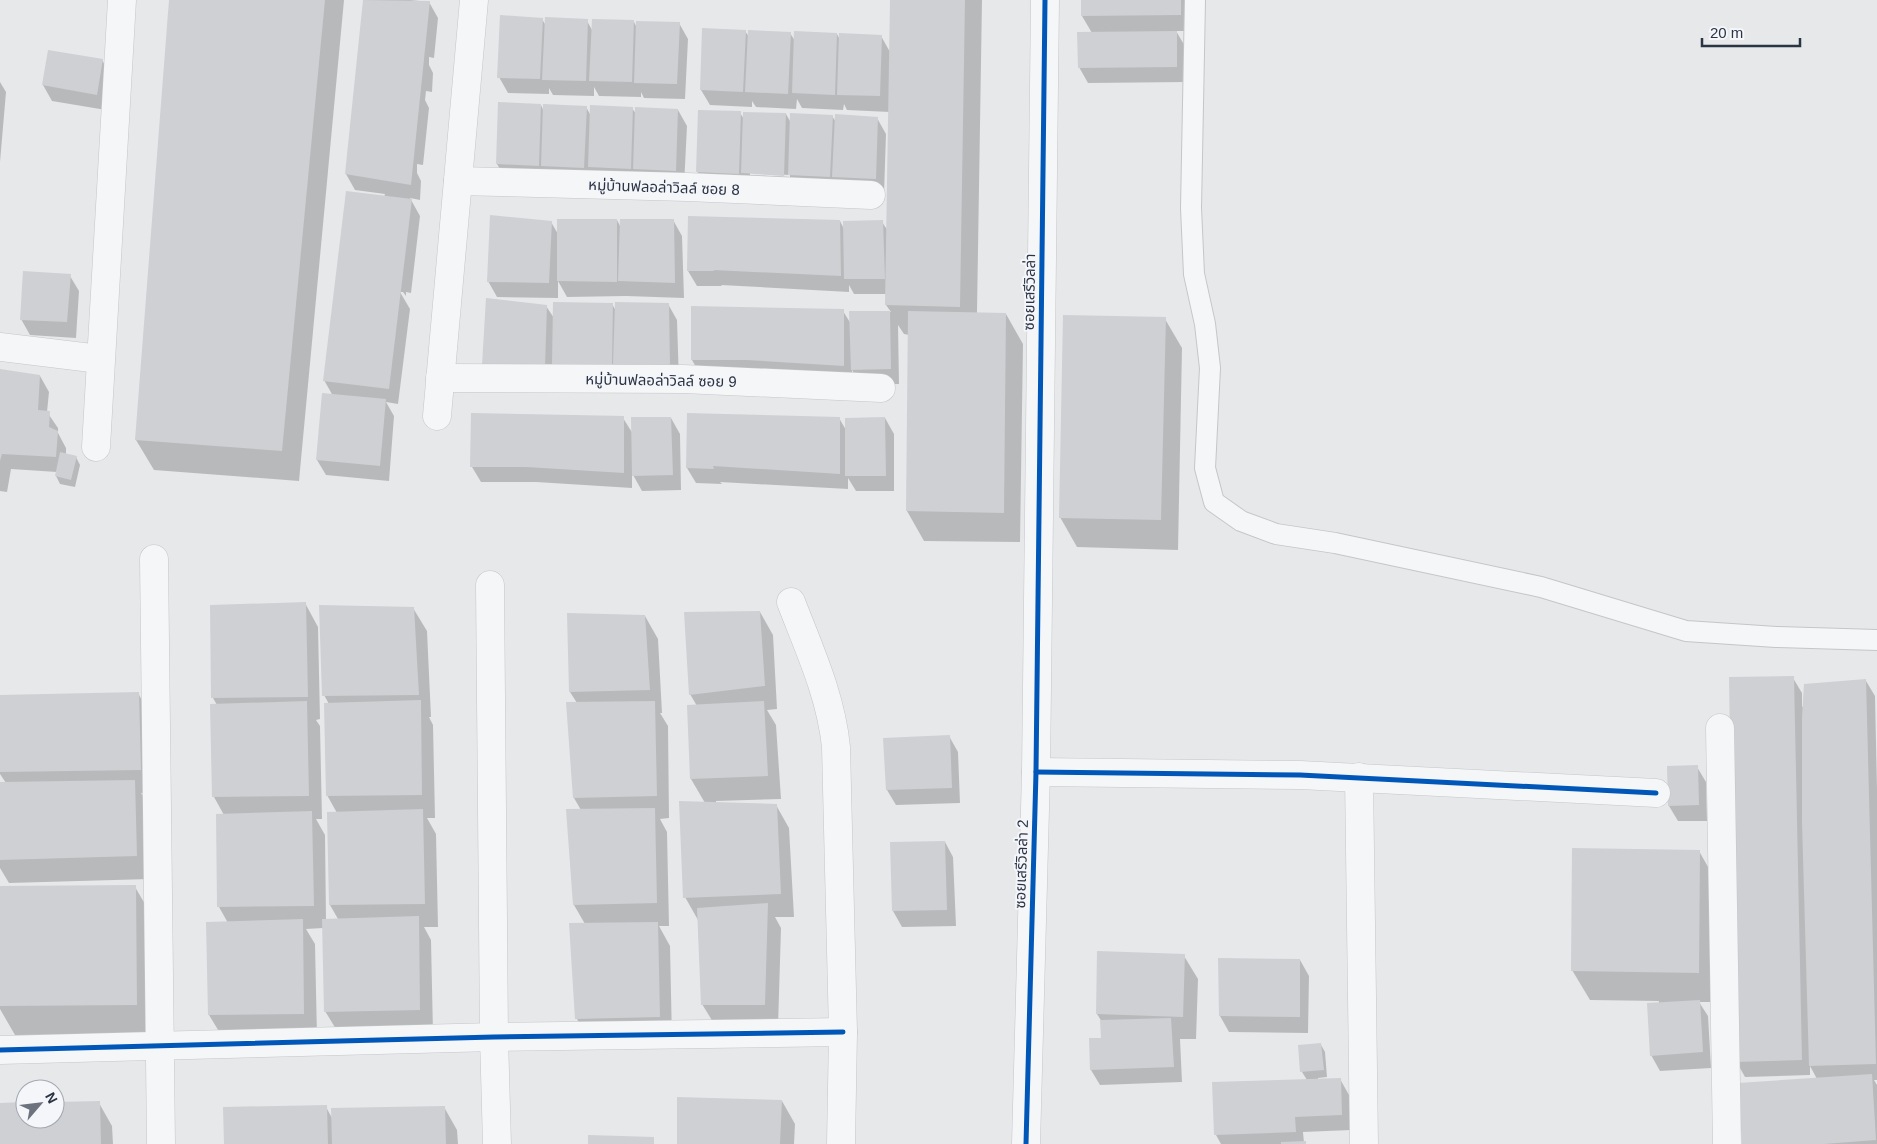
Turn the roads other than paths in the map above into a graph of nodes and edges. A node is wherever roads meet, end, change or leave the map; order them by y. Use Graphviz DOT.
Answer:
graph roads {
  1 [pos="122,0"];
  2 [pos="474,0"];
  3 [pos="1045,0"];
  4 [pos="1195,0"];
  5 [pos="458,181"];
  6 [pos="871,195"];
  7 [pos="0,347"];
  8 [pos="100,359"];
  9 [pos="440,378"];
  10 [pos="881,388"];
  11 [pos="437,416"];
  12 [pos="96,447"];
  13 [pos="154,559"];
  14 [pos="1038,584"];
  15 [pos="490,585"];
  16 [pos="791,602"];
  17 [pos="1877,640"];
  18 [pos="1720,728"];
  19 [pos="1036,772"];
  20 [pos="1359,778"];
  21 [pos="1656,793"];
  22 [pos="843,1032"];
  23 [pos="494,1037"];
  24 [pos="159,1046"];
  25 [pos="0,1050"];
  26 [pos="161,1144"];
  27 [pos="497,1144"];
  28 [pos="841,1144"];
  29 [pos="1026,1144"];
  30 [pos="1364,1144"];
  31 [pos="1728,1144"];
  1 -- 8 [label="street"];
  2 -- 5 [label="street"];
  3 -- 14 [label="street, ซอยเสรีวิลล่า"];
  4 -- 17 [label="lane"];
  5 -- 6 [label="street, หมู่บ้านฟลอล่าวิลล์ ซอย 8"];
  5 -- 9 [label="street"];
  7 -- 8 [label="street"];
  8 -- 12 [label="street"];
  9 -- 10 [label="street, หมู่บ้านฟลอล่าวิลล์ ซอย 9"];
  9 -- 11 [label="street"];
  13 -- 24 [label="street"];
  14 -- 19 [label="street, ซอยเสรีวิลล่า 2"];
  15 -- 23 [label="street"];
  16 -- 22 [label="street"];
  18 -- 31 [label="street"];
  19 -- 20 [label="street"];
  19 -- 29 [label="street, ซอยเสรีวิลล่า 2"];
  20 -- 21 [label="street"];
  20 -- 30 [label="street"];
  22 -- 23 [label="street"];
  22 -- 28 [label="street"];
  23 -- 24 [label="street"];
  23 -- 27 [label="street"];
  24 -- 25 [label="street"];
  24 -- 26 [label="street"];
}
